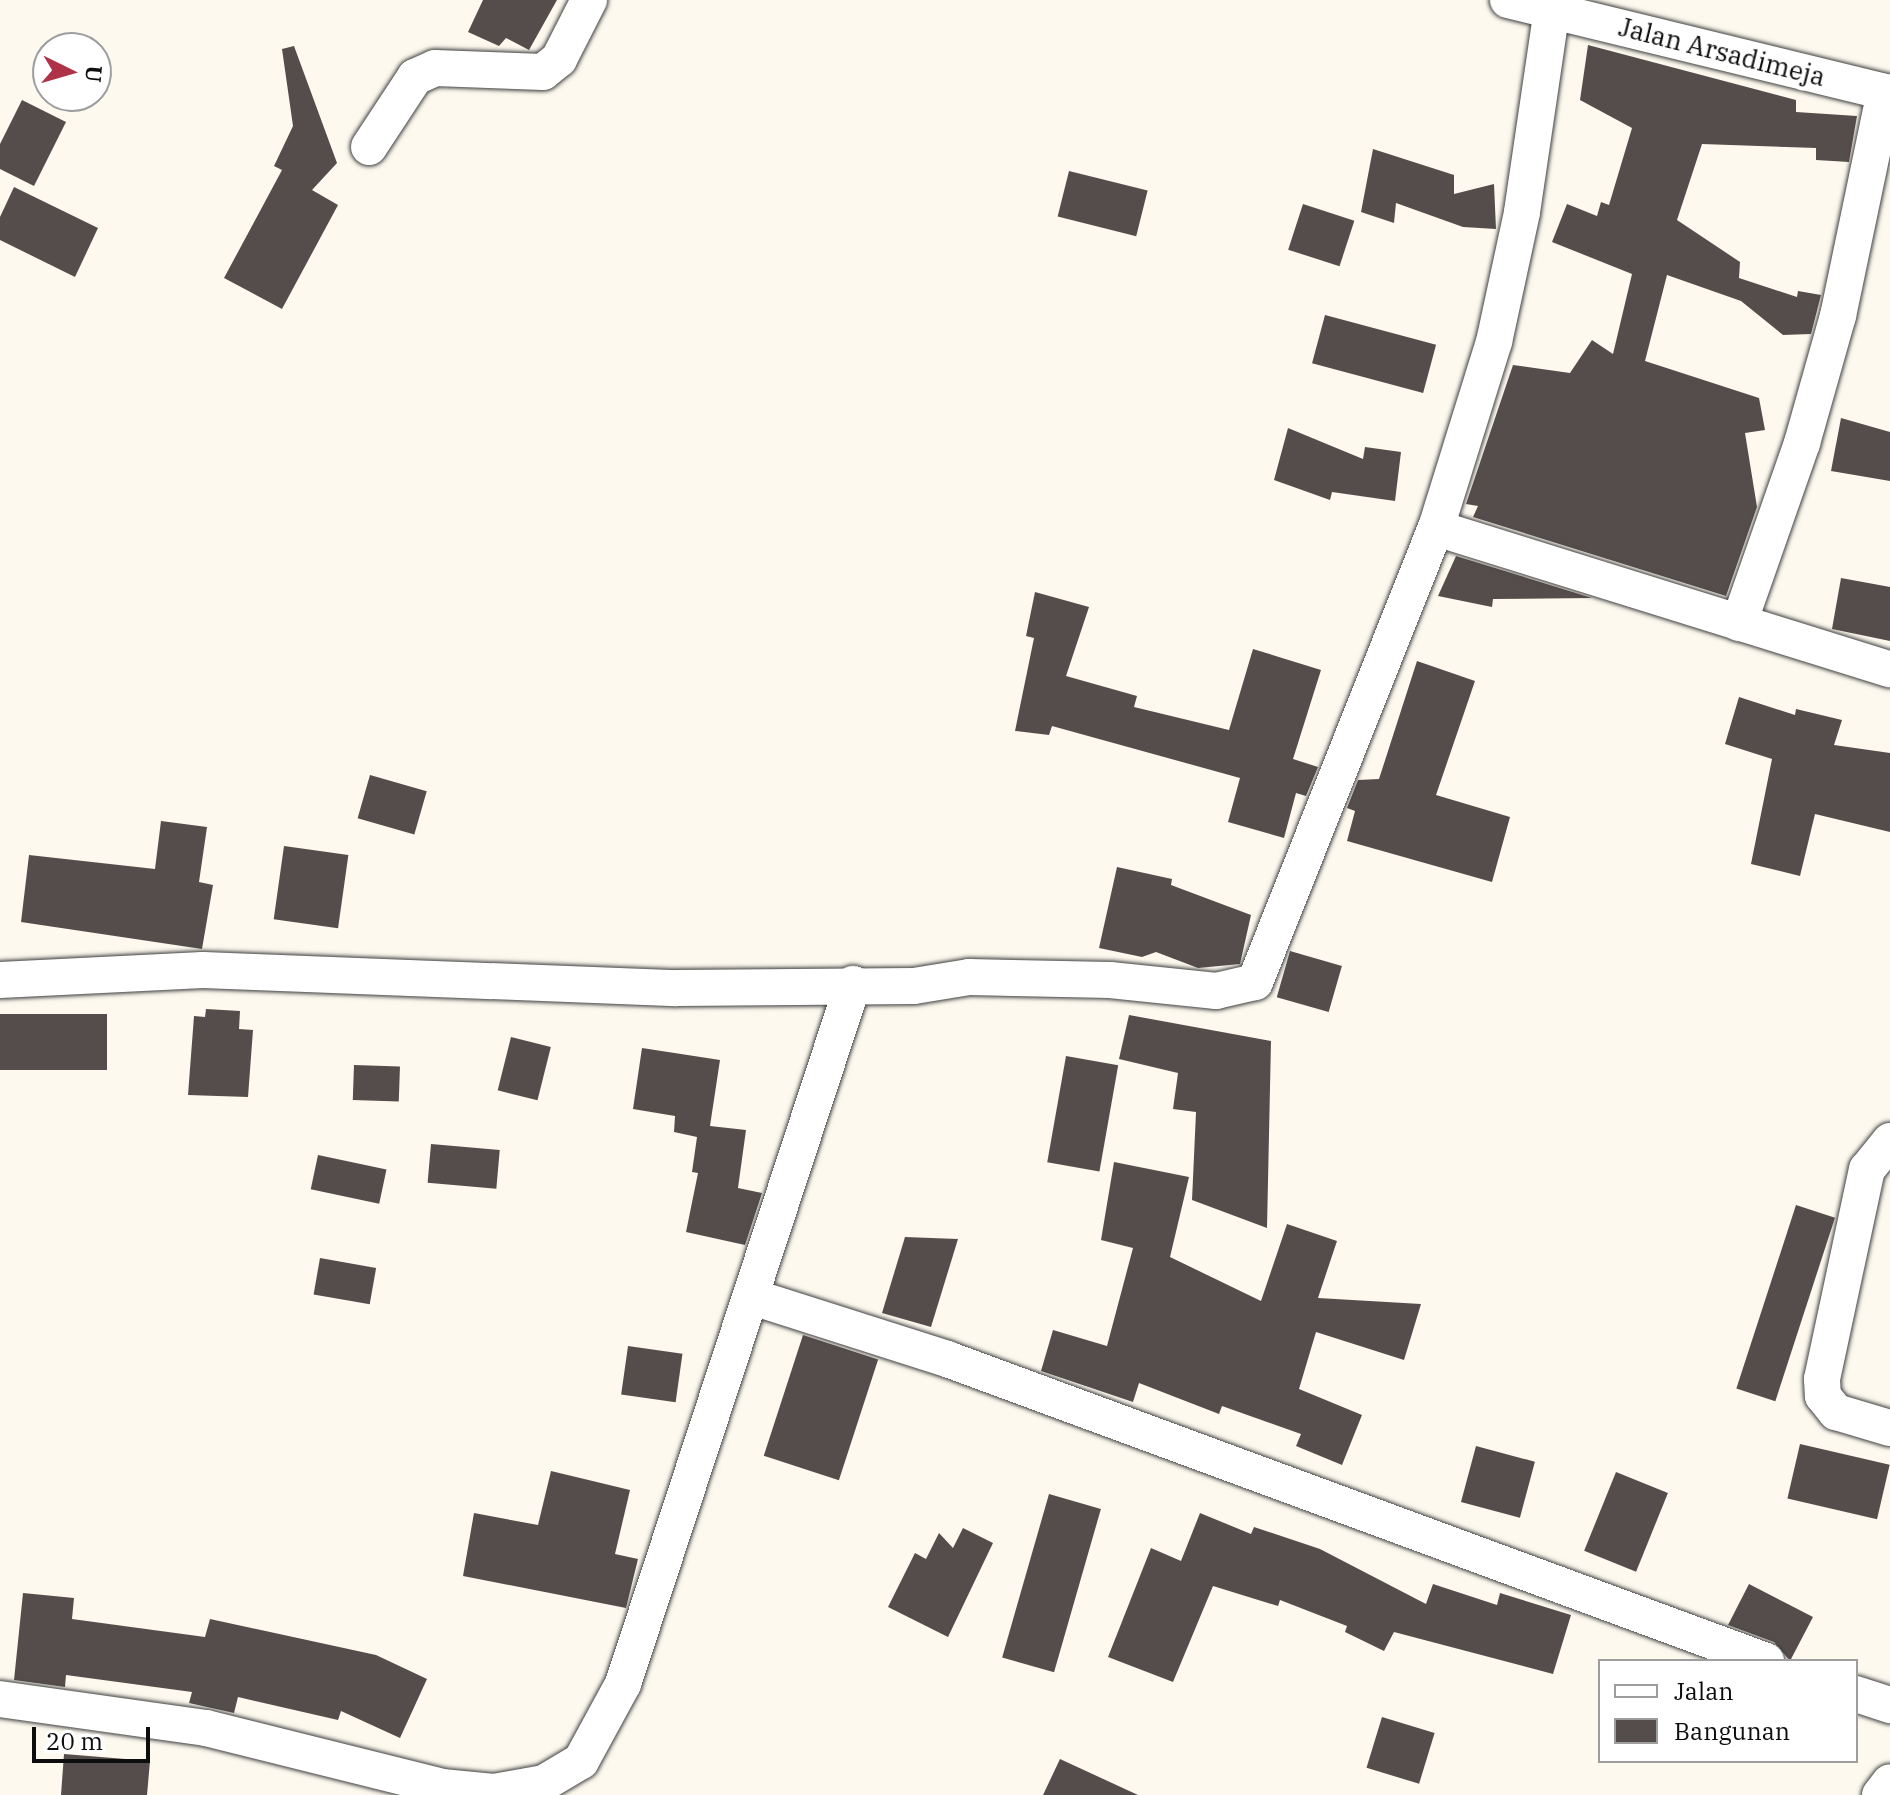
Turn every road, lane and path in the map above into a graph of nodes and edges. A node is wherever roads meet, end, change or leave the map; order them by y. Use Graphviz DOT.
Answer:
graph roads {
  1 [pos="589,0"];
  2 [pos="1526,4"];
  3 [pos="1887,93"];
  4 [pos="369,147"];
  5 [pos="1436,528"];
  6 [pos="1739,623"];
  7 [pos="1890,669"];
  8 [pos="0,980"];
  9 [pos="853,984"];
  10 [pos="1890,1141"];
  11 [pos="753,1297"];
  12 [pos="1890,1428"];
  13 [pos="1761,1659"];
  14 [pos="1858,1695"];
  15 [pos="0,1699"];
  16 [pos="1890,1705"];
  17 [pos="1890,1782"];
  18 [pos="1880,1795"];
  1 -- 4 [label="street"];
  2 -- 3 [label="street, Jalan Arsadimeja"];
  2 -- 5 [label="street"];
  3 -- 6 [label="street"];
  5 -- 6 [label="street"];
  5 -- 9 [label="street"];
  6 -- 7 [label="street"];
  8 -- 9 [label="street"];
  9 -- 11 [label="street"];
  10 -- 12 [label="street"];
  11 -- 13 [label="street"];
  11 -- 15 [label="street"];
  14 -- 16 [label="street"];
  17 -- 18 [label="street"];
}
